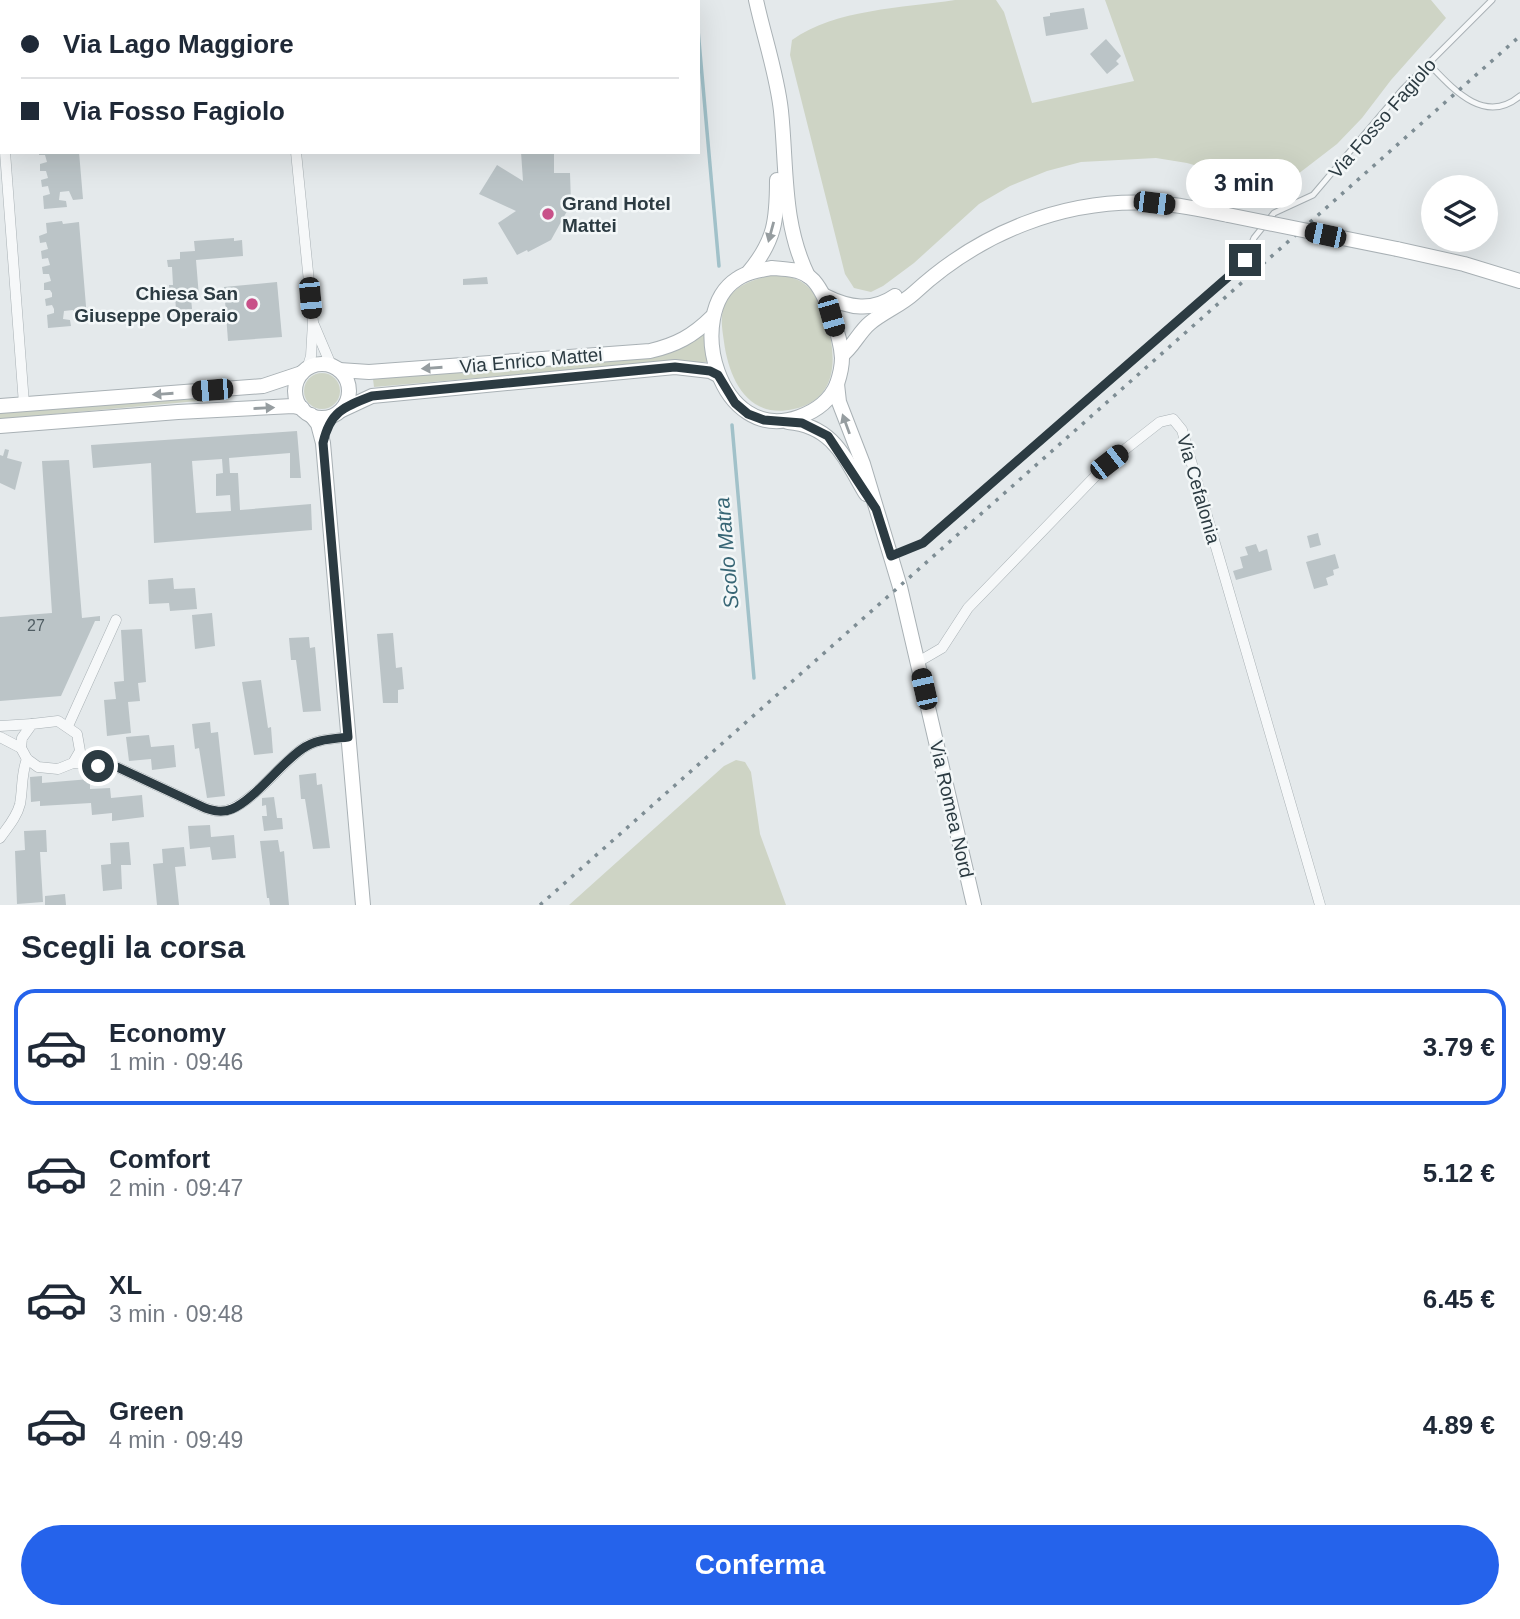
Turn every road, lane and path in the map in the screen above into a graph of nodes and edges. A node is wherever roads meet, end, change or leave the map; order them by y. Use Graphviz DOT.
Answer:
graph roads {
  1 [pos="756,0"];
  2 [pos="1492,0"];
  3 [pos="1428,63"];
  4 [pos="1520,96"];
  5 [pos="782,141"];
  6 [pos="5,154"];
  7 [pos="296,154"];
  8 [pos="748,273"];
  9 [pos="808,276"];
  10 [pos="1520,281"];
  11 [pos="922,284"];
  12 [pos="825,296"];
  13 [pos="712,317"];
  14 [pos="313,322"];
  15 [pos="842,355"];
  16 [pos="335,368"];
  17 [pos="305,371"];
  18 [pos="718,375"];
  19 [pos="837,384"];
  20 [pos="59,401"];
  21 [pos="23,404"];
  22 [pos="0,406"];
  23 [pos="306,412"];
  24 [pos="338,412"];
  25 [pos="61,421"];
  26 [pos="787,421"];
  27 [pos="0,426"];
  28 [pos="323,443"];
  29 [pos="876,509"];
  30 [pos="891,556"];
  31 [pos="116,620"];
  32 [pos="918,662"];
  33 [pos="32,724"];
  34 [pos="0,726"];
  35 [pos="68,726"];
  36 [pos="0,737"];
  37 [pos="348,737"];
  38 [pos="21,748"];
  39 [pos="27,759"];
  40 [pos="73,763"];
  41 [pos="0,838"];
  42 [pos="363,905"];
  43 [pos="974,905"];
  44 [pos="1320,905"];
  1 -- 5 [label="main road"];
  2 -- 3 [label="lane, Via Fosso Fagiolo"];
  3 -- 4 [label="lane"];
  3 -- 30 [label="lane, Via Fosso Fagiolo"];
  5 -- 8 [label="main road, one-way"];
  5 -- 9 [label="main road"];
  6 -- 21 [label="street"];
  7 -- 14 [label="street"];
  8 -- 9 [label="main road"];
  8 -- 13 [label="main road"];
  9 -- 12 [label="main road"];
  10 -- 11 [label="main road, bridge"];
  11 -- 12 [label="main road"];
  11 -- 15 [label="main road"];
  12 -- 15 [label="main road"];
  13 -- 16 [label="main road, Via Enrico Mattei, one-way"];
  13 -- 18 [label="main road"];
  14 -- 16 [label="street"];
  14 -- 17 [label="street"];
  15 -- 19 [label="main road"];
  16 -- 17 [label="main road"];
  16 -- 24 [label="main road"];
  17 -- 20 [label="main road, one-way"];
  17 -- 23 [label="main road"];
  18 -- 24 [label="main road, Via Enrico Mattei"];
  18 -- 26 [label="main road"];
  19 -- 26 [label="main road"];
  29 -- 19 [label="main road, Via Romea Nord, one-way"];
  20 -- 21 [label="main road"];
  20 -- 25 [label="street"];
  21 -- 22 [label="main road"];
  23 -- 24 [label="main road"];
  25 -- 23 [label="main road, one-way"];
  23 -- 28 [label="main road"];
  24 -- 28 [label="main road"];
  25 -- 27 [label="main road"];
  26 -- 29 [label="main road, Via Romea Nord"];
  28 -- 37 [label="main road"];
  29 -- 30 [label="main road, Via Romea Nord"];
  30 -- 32 [label="main road, Via Romea Nord"];
  31 -- 35 [label="street"];
  32 -- 43 [label="main road, Via Romea Nord"];
  32 -- 44 [label="street, Via Cefalonia"];
  33 -- 34 [label="street"];
  33 -- 35 [label="street"];
  33 -- 38 [label="street"];
  35 -- 40 [label="street"];
  36 -- 38 [label="street"];
  37 -- 40 [label="street"];
  37 -- 42 [label="main road"];
  38 -- 39 [label="street"];
  39 -- 40 [label="street"];
  39 -- 41 [label="street"];
}
